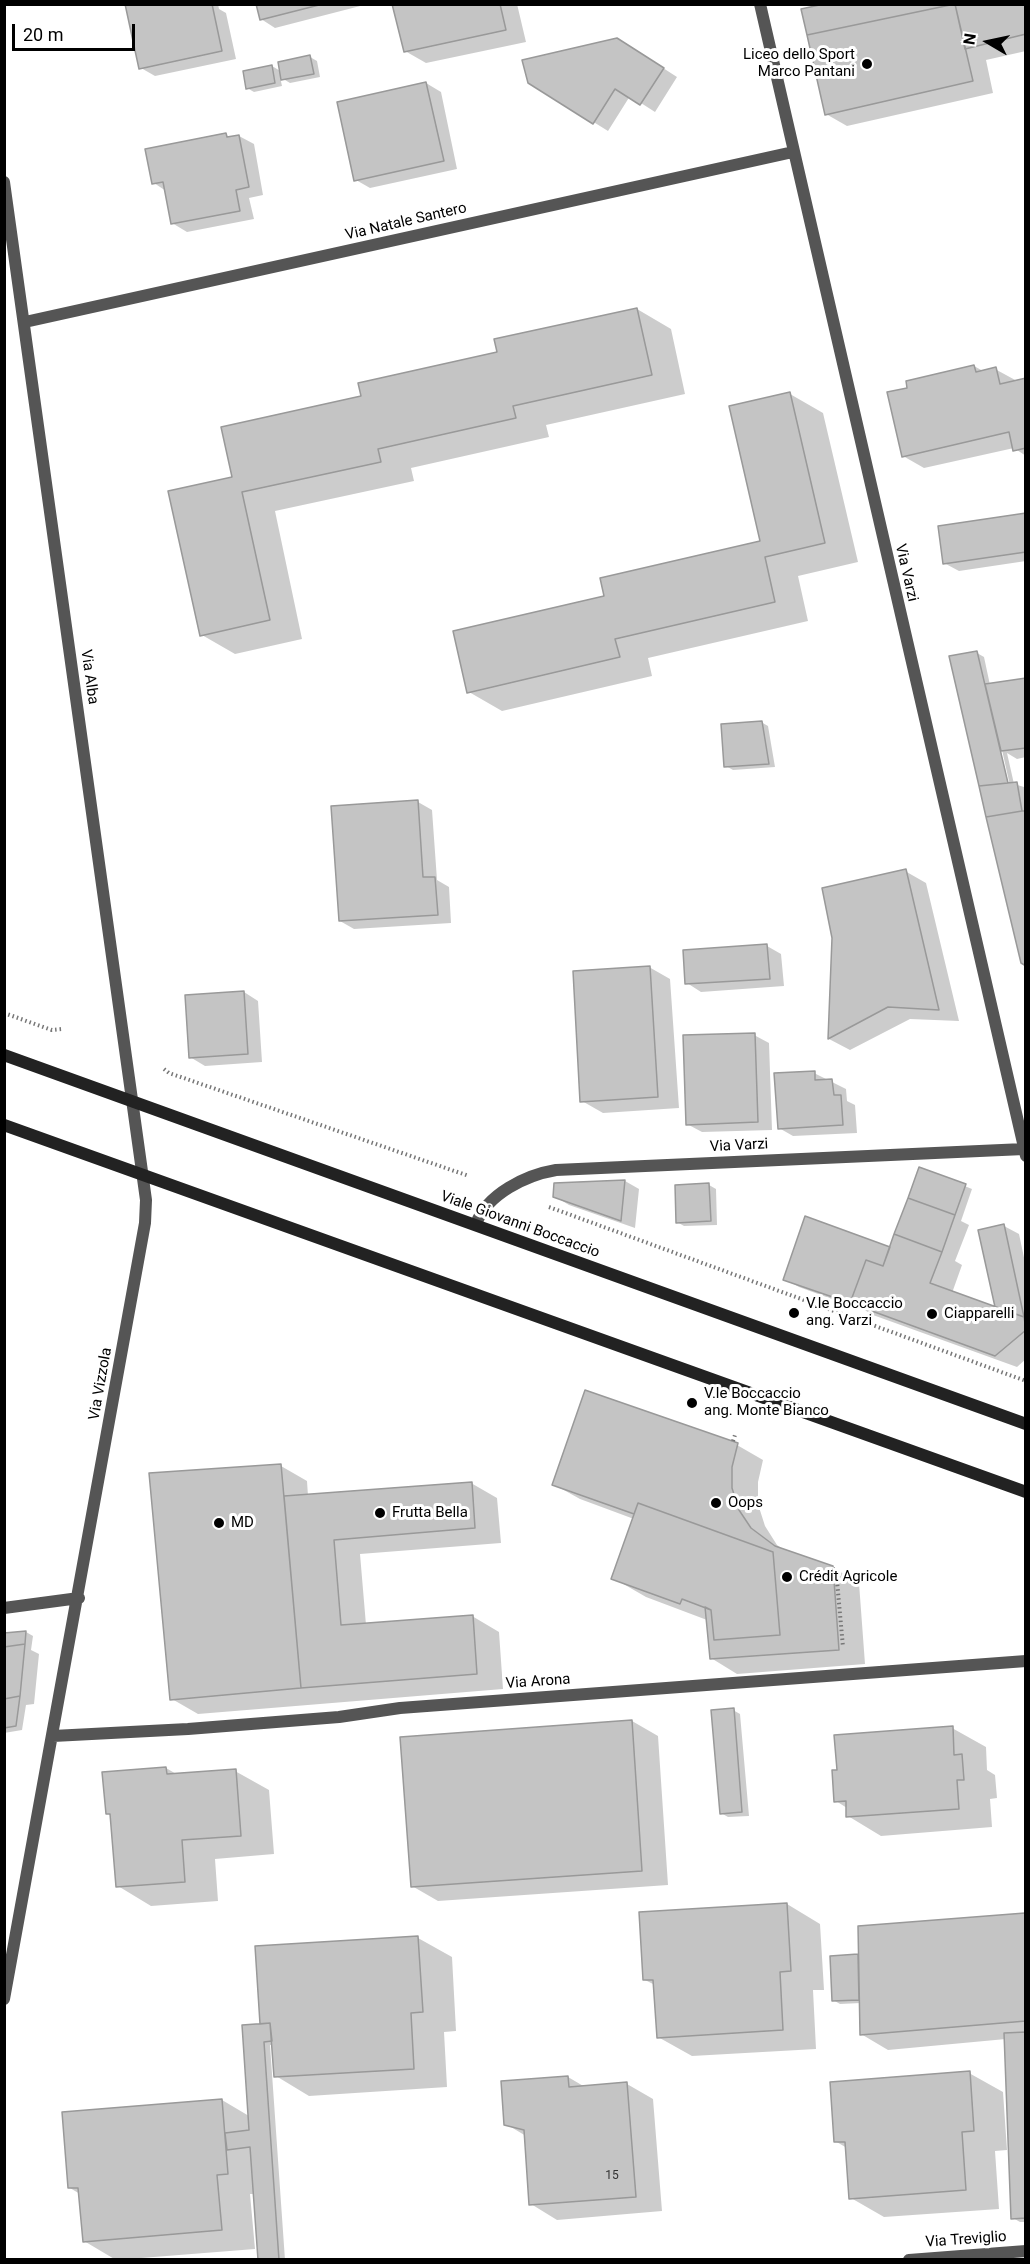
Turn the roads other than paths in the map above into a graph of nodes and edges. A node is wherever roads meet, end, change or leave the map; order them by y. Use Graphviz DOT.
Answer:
graph roads {
  1 [pos="760,4"];
  2 [pos="793,152"];
  3 [pos="4,182"];
  4 [pos="25,322"];
  5 [pos="4,1055"];
  6 [pos="133,1103"];
  7 [pos="4,1125"];
  8 [pos="1025,1152"];
  9 [pos="143,1175"];
  10 [pos="476,1224"];
  11 [pos="1026,1424"];
  12 [pos="1026,1492"];
  13 [pos="78,1598"];
  14 [pos="4,1608"];
  15 [pos="1026,1662"];
  16 [pos="53,1736"];
  17 [pos="4,1999"];
  18 [pos="1026,2251"];
  19 [pos="909,2259"];
  1 -- 2 [label="street, Via Varzi"];
  2 -- 4 [label="street, Via Natale Santero"];
  2 -- 8 [label="street, Via Varzi"];
  3 -- 4 [label="street, Via Alba"];
  4 -- 6 [label="street, Via Alba"];
  5 -- 6 [label="street, Viale Giovanni Boccaccio"];
  6 -- 9 [label="street, Via Alba"];
  6 -- 10 [label="street, Viale Giovanni Boccaccio"];
  7 -- 9 [label="street"];
  8 -- 10 [label="street, Via Varzi"];
  9 -- 12 [label="street"];
  9 -- 13 [label="street, Via Vizzola"];
  10 -- 11 [label="street, Viale Giovanni Boccaccio"];
  13 -- 14 [label="street"];
  13 -- 16 [label="street, Via Vizzola"];
  15 -- 16 [label="street, Via Arona"];
  16 -- 17 [label="street, Via Vizzola"];
  18 -- 19 [label="street, Via Treviglio"];
}
